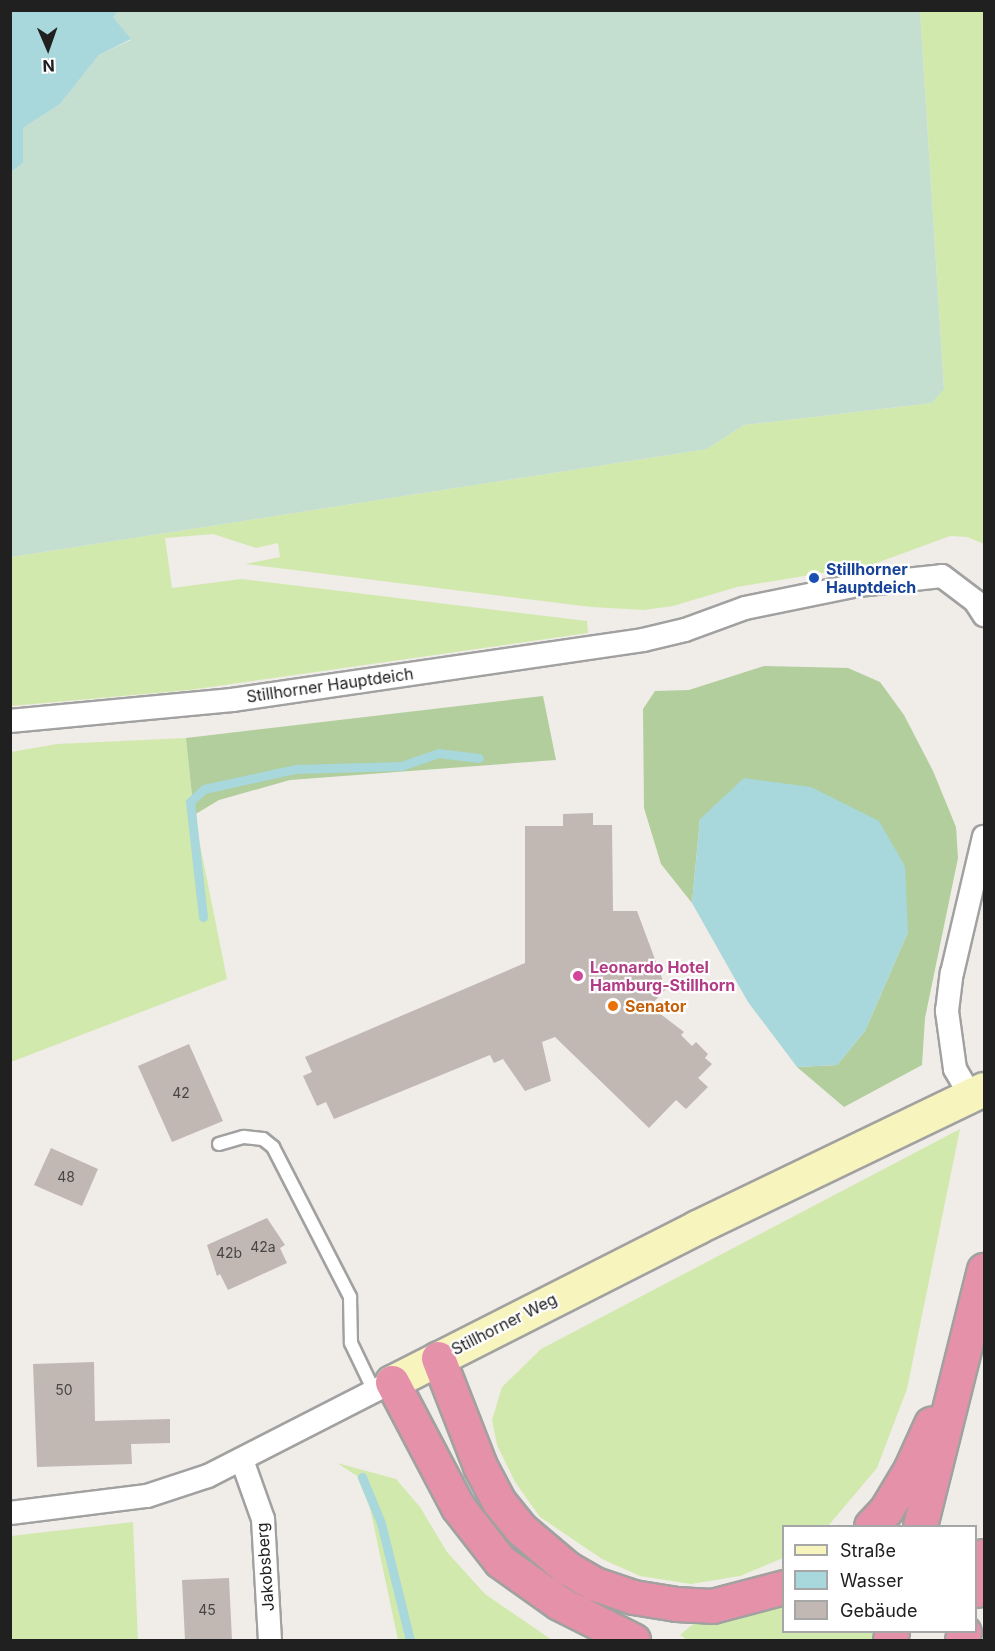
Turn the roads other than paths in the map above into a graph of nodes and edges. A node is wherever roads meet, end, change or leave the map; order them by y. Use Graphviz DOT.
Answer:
graph roads {
  1 [pos="984,615"];
  2 [pos="10,721"];
  3 [pos="984,837"];
  4 [pos="977,1092"];
  5 [pos="219,1144"];
  6 [pos="984,1270"];
  7 [pos="966,1352"];
  8 [pos="438,1358"];
  9 [pos="383,1386"];
  10 [pos="242,1460"];
  11 [pos="10,1513"];
  12 [pos="873,1525"];
  13 [pos="921,1525"];
  14 [pos="984,1556"];
  15 [pos="977,1582"];
  16 [pos="782,1587"];
  17 [pos="270,1641"];
  18 [pos="633,1641"];
  1 -- 2 [label="street, Stillhorner Hauptdeich"];
  3 -- 4 [label="street"];
  4 -- 8 [label="main road, Stillhorner Weg"];
  5 -- 9 [label="lane"];
  6 -- 7 [label="highway"];
  7 -- 12 [label="highway"];
  7 -- 13 [label="highway"];
  8 -- 9 [label="main road, Stillhorner Weg"];
  8 -- 16 [label="highway"];
  9 -- 10 [label="street, Stillhorner Weg"];
  9 -- 18 [label="highway"];
  10 -- 11 [label="street, Stillhorner Weg"];
  10 -- 17 [label="street, Jakobsberg"];
  14 -- 15 [label="highway"];
}
